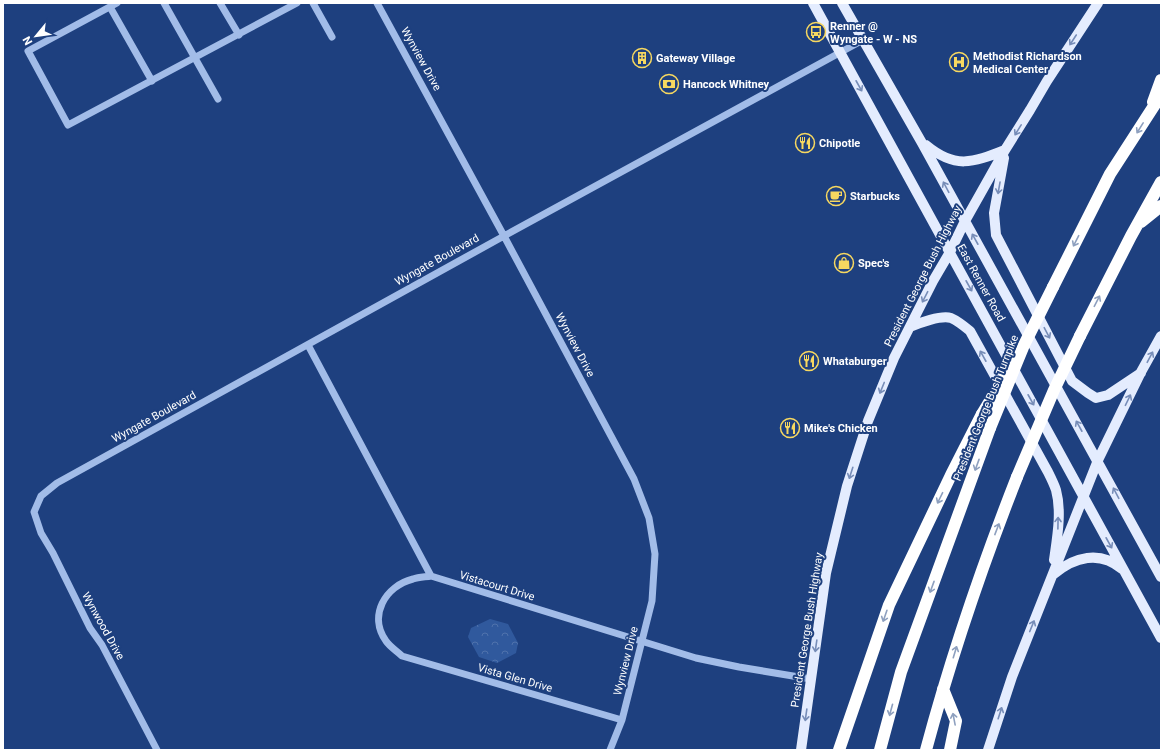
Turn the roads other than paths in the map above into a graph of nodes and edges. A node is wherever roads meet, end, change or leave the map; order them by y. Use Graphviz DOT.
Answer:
graph roads {
  1 [pos="117,3"];
  2 [pos="164,3"];
  3 [pos="220,3"];
  4 [pos="297,3"];
  5 [pos="313,3"];
  6 [pos="377,3"];
  7 [pos="813,3"];
  8 [pos="842,3"];
  9 [pos="1098,3"];
  10 [pos="110,7"];
  11 [pos="238,35"];
  12 [pos="332,37"];
  13 [pos="862,40"];
  14 [pos="840,52"];
  15 [pos="195,58"];
  16 [pos="1161,80"];
  17 [pos="152,81"];
  18 [pos="1161,95"];
  19 [pos="218,99"];
  20 [pos="1150,112"];
  21 [pos="922,143"];
  22 [pos="1005,150"];
  23 [pos="1161,182"];
  24 [pos="1161,206"];
  25 [pos="965,221"];
  26 [pos="1137,225"];
  27 [pos="504,236"];
  28 [pos="950,252"];
  29 [pos="910,327"];
  30 [pos="1161,336"];
  31 [pos="308,345"];
  32 [pos="1024,345"];
  33 [pos="1141,372"];
  34 [pos="1098,460"];
  35 [pos="1084,496"];
  36 [pos="34,512"];
  37 [pos="1125,572"];
  38 [pos="432,576"];
  39 [pos="1052,576"];
  40 [pos="1161,577"];
  41 [pos="1161,638"];
  42 [pos="642,642"];
  43 [pos="811,679"];
  44 [pos="944,689"];
  45 [pos="622,720"];
  46 [pos="157,750"];
  47 [pos="610,750"];
  48 [pos="801,750"];
  49 [pos="839,750"];
  50 [pos="880,750"];
  51 [pos="926,750"];
  52 [pos="950,750"];
  53 [pos="988,750"];
  1 -- 10 [label="street"];
  2 -- 15 [label="street"];
  3 -- 11 [label="street"];
  4 -- 11 [label="street"];
  5 -- 12 [label="street"];
  6 -- 27 [label="street, Wynview Drive"];
  7 -- 14 [label="main road, East Renner Road"];
  8 -- 13 [label="main road, East Renner Road"];
  9 -- 22 [label="main road, President George Bush Highway, one-way"];
  10 -- 17 [label="street"];
  10 -- 17 [label="street"];
  11 -- 15 [label="street"];
  13 -- 14 [label="street, Wyngate Boulevard"];
  13 -- 21 [label="main road, East Renner Road"];
  14 -- 27 [label="street, Wyngate Boulevard"];
  14 -- 28 [label="main road, East Renner Road, one-way"];
  15 -- 17 [label="street"];
  15 -- 19 [label="street"];
  16 -- 20 [label="highway"];
  18 -- 20 [label="highway, President George Bush Turnpike"];
  20 -- 32 [label="highway, President George Bush Turnpike, one-way, bridge"];
  21 -- 22 [label="main road"];
  25 -- 21 [label="main road, East Renner Road, one-way"];
  22 -- 25 [label="main road, President George Bush Highway"];
  22 -- 33 [label="main road, one-way"];
  23 -- 26 [label="highway"];
  24 -- 26 [label="highway"];
  25 -- 28 [label="main road, President George Bush Highway"];
  34 -- 25 [label="main road, East Renner Road, one-way"];
  44 -- 26 [label="highway, one-way, bridge"];
  27 -- 31 [label="street, Wyngate Boulevard"];
  27 -- 42 [label="street, Wynview Drive"];
  28 -- 29 [label="main road, President George Bush Highway, one-way"];
  28 -- 35 [label="main road, East Renner Road, one-way"];
  39 -- 29 [label="main road, one-way"];
  29 -- 43 [label="main road, President George Bush Highway, one-way"];
  33 -- 30 [label="main road, one-way"];
  31 -- 36 [label="street, Wyngate Boulevard"];
  31 -- 38 [label="street"];
  32 -- 49 [label="highway, one-way, bridge"];
  32 -- 50 [label="highway, President George Bush Turnpike, one-way, bridge"];
  34 -- 33 [label="main road, one-way"];
  34 -- 35 [label="main road"];
  40 -- 34 [label="main road, East Renner Road, one-way"];
  35 -- 37 [label="main road, East Renner Road, one-way"];
  35 -- 39 [label="main road"];
  36 -- 46 [label="street, Wynwood Drive"];
  37 -- 39 [label="main road"];
  37 -- 41 [label="main road, East Renner Road"];
  38 -- 42 [label="street, Vistacourt Drive"];
  38 -- 45 [label="street, Vista Glen Drive"];
  53 -- 39 [label="main road, one-way"];
  42 -- 43 [label="street, Vistacourt Drive"];
  42 -- 45 [label="street, Wynview Drive"];
  43 -- 48 [label="main road, President George Bush Highway, one-way"];
  44 -- 51 [label="highway"];
  52 -- 44 [label="highway, one-way"];
  45 -- 47 [label="street, Wynview Drive"];
}
